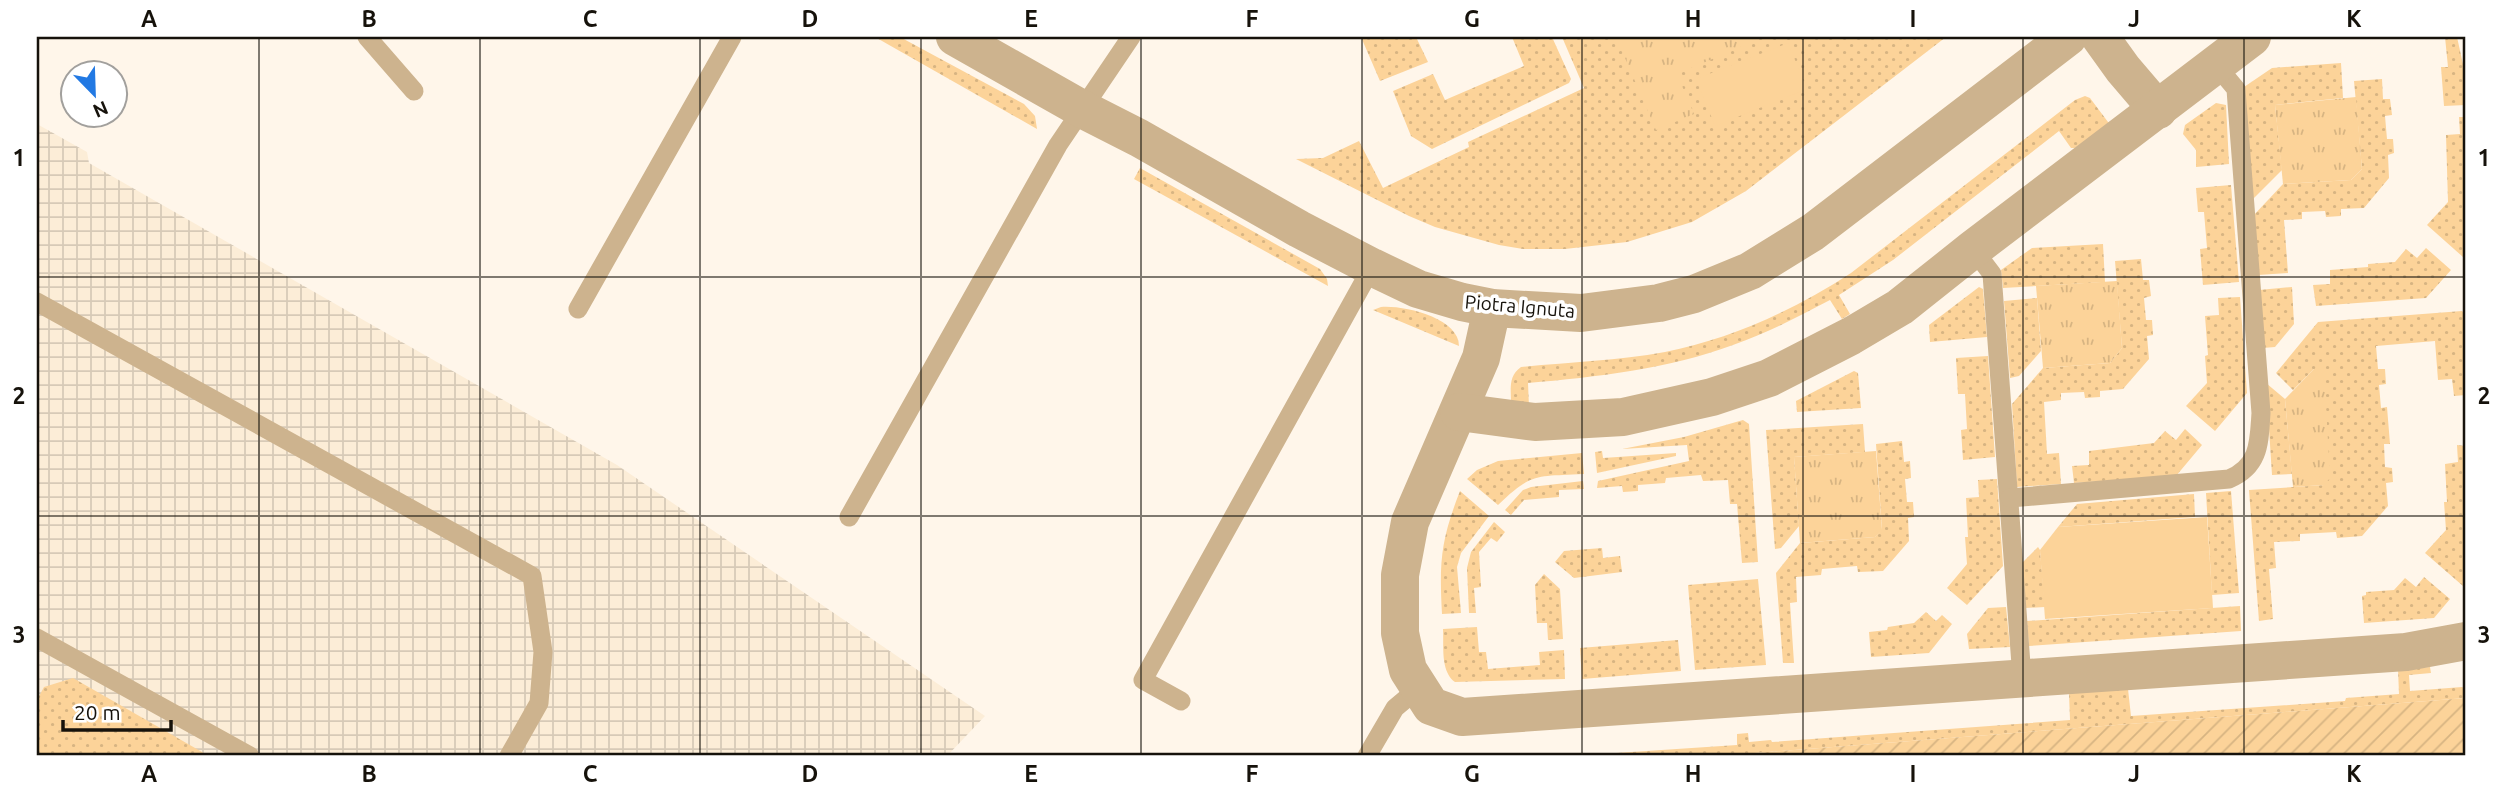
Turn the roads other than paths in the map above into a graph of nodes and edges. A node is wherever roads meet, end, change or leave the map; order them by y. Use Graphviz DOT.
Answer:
graph roads {
  1 [pos="367,37"];
  2 [pos="732,37"];
  3 [pos="955,37"];
  4 [pos="1131,37"];
  5 [pos="2068,37"];
  6 [pos="2100,37"];
  7 [pos="2252,37"];
  8 [pos="2216,65"];
  9 [pos="414,91"];
  10 [pos="1082,109"];
  11 [pos="2158,110"];
  12 [pos="1973,248"];
  13 [pos="1372,267"];
  14 [pos="37,302"];
  15 [pos="1492,308"];
  16 [pos="578,309"];
  17 [pos="1459,412"];
  18 [pos="2010,498"];
  19 [pos="849,517"];
  20 [pos="2466,641"];
  21 [pos="38,642"];
  22 [pos="2022,678"];
  23 [pos="1420,687"];
  24 [pos="1181,701"];
  25 [pos="250,756"];
  26 [pos="509,756"];
  27 [pos="1367,756"];
  1 -- 9 [label="lane"];
  2 -- 16 [label="lane"];
  3 -- 10 [label="street, Piotra Ignuta"];
  4 -- 10 [label="lane"];
  5 -- 15 [label="street, Piotra Ignuta"];
  6 -- 11 [label="street"];
  7 -- 8 [label="street"];
  8 -- 11 [label="street"];
  8 -- 18 [label="lane"];
  10 -- 13 [label="street, Piotra Ignuta"];
  10 -- 19 [label="lane"];
  11 -- 12 [label="street"];
  12 -- 17 [label="street"];
  12 -- 18 [label="lane"];
  13 -- 15 [label="street, Piotra Ignuta"];
  13 -- 24 [label="lane"];
  14 -- 26 [label="lane"];
  15 -- 17 [label="street"];
  17 -- 23 [label="street"];
  18 -- 22 [label="lane"];
  20 -- 22 [label="street"];
  21 -- 25 [label="lane"];
  22 -- 23 [label="street"];
  23 -- 27 [label="lane"];
}
